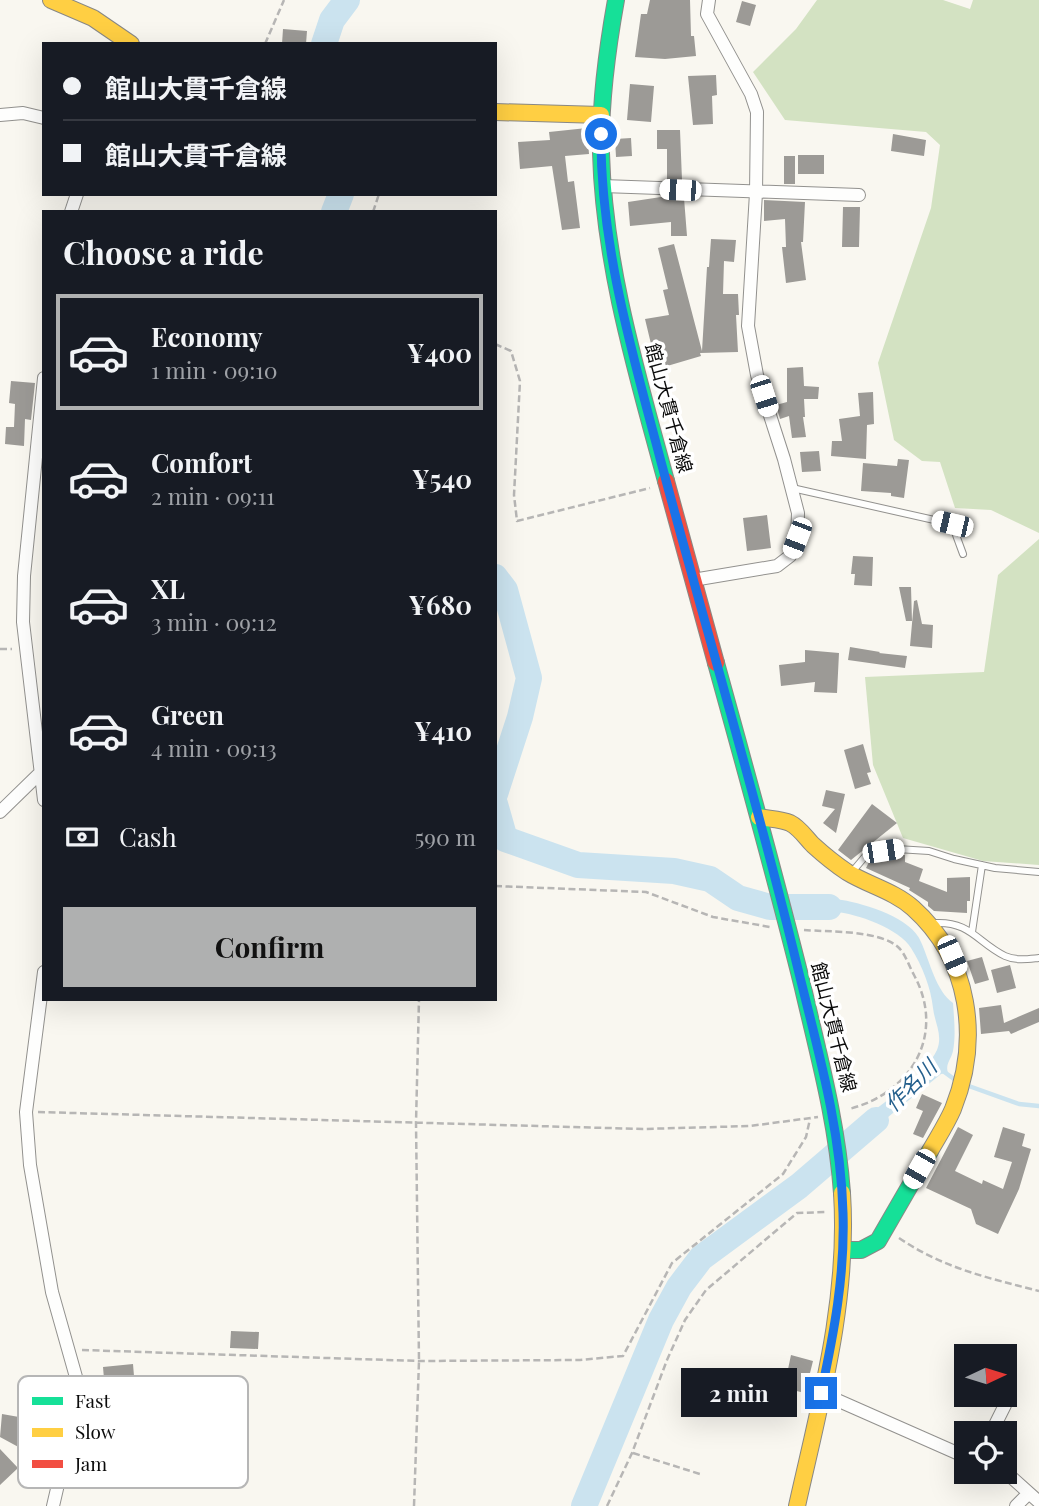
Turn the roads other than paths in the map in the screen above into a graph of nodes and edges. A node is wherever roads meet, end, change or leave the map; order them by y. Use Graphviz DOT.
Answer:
graph roads {
  1 [pos="51,0"];
  2 [pos="616,0"];
  3 [pos="709,0"];
  4 [pos="129,42"];
  5 [pos="497,112"];
  6 [pos="0,115"];
  7 [pos="601,115"];
  8 [pos="42,118"];
  9 [pos="603,186"];
  10 [pos="756,193"];
  11 [pos="859,195"];
  12 [pos="42,396"];
  13 [pos="792,488"];
  14 [pos="963,554"];
  15 [pos="693,580"];
  16 [pos="40,773"];
  17 [pos="42,786"];
  18 [pos="0,811"];
  19 [pos="759,817"];
  20 [pos="982,865"];
  21 [pos="1039,872"];
  22 [pos="850,874"];
  23 [pos="930,924"];
  24 [pos="972,932"];
  25 [pos="1039,958"];
  26 [pos="42,988"];
  27 [pos="843,1250"];
  28 [pos="76,1376"];
  29 [pos="821,1393"];
  30 [pos="954,1452"];
  31 [pos="1017,1482"];
  32 [pos="58,1488"];
  33 [pos="1029,1493"];
  34 [pos="1039,1502"];
  35 [pos="54,1506"];
  36 [pos="797,1506"];
  37 [pos="1016,1506"];
  1 -- 4 [label="main road"];
  2 -- 7 [label="main road, 館山大貫千倉線"];
  3 -- 10 [label="street"];
  5 -- 7 [label="main road"];
  6 -- 8 [label="street"];
  7 -- 9 [label="main road, 館山大貫千倉線"];
  9 -- 10 [label="street"];
  9 -- 15 [label="main road, 館山大貫千倉線"];
  10 -- 11 [label="street"];
  10 -- 13 [label="street"];
  12 -- 16 [label="street"];
  13 -- 14 [label="lane"];
  13 -- 15 [label="street"];
  15 -- 19 [label="main road, 館山大貫千倉線"];
  16 -- 17 [label="street"];
  16 -- 18 [label="street"];
  19 -- 22 [label="main road"];
  19 -- 27 [label="main road, 館山大貫千倉線"];
  20 -- 21 [label="lane"];
  20 -- 22 [label="lane"];
  20 -- 24 [label="lane"];
  22 -- 23 [label="main road"];
  23 -- 24 [label="lane"];
  23 -- 27 [label="main road"];
  24 -- 25 [label="lane"];
  26 -- 28 [label="street"];
  27 -- 29 [label="main road, 館山大貫千倉線"];
  29 -- 30 [label="street"];
  29 -- 36 [label="main road, 館山大貫千倉線"];
  31 -- 33 [label="street"];
  32 -- 35 [label="street"];
  33 -- 34 [label="street"];
  33 -- 37 [label="street"];
}
